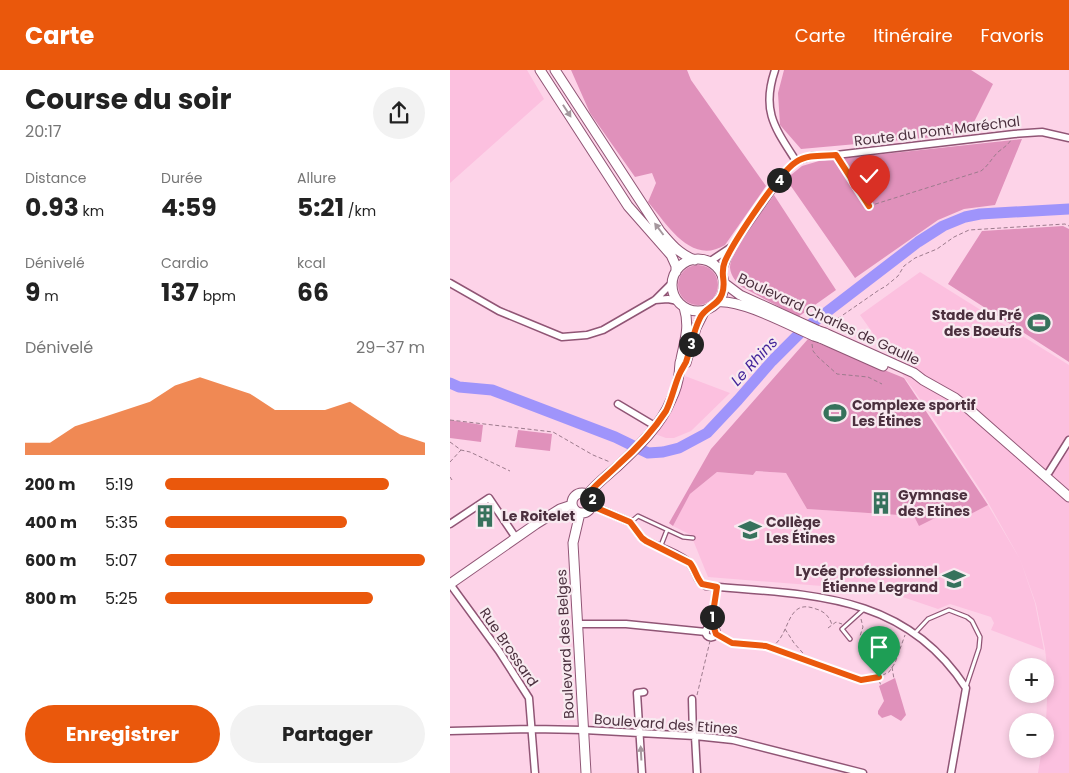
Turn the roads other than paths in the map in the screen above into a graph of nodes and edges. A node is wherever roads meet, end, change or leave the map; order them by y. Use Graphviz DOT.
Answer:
graph roads {
  1 [pos="540,70"];
  2 [pos="555,70"];
  3 [pos="775,70"];
  4 [pos="1069,138"];
  5 [pos="796,161"];
  6 [pos="731,248"];
  7 [pos="695,260"];
  8 [pos="709,262"];
  9 [pos="676,272"];
  10 [pos="722,278"];
  11 [pos="673,282"];
  12 [pos="450,283"];
  13 [pos="655,300"];
  14 [pos="717,302"];
  15 [pos="681,304"];
  16 [pos="705,310"];
  17 [pos="785,319"];
  18 [pos="679,374"];
  19 [pos="618,404"];
  20 [pos="655,426"];
  21 [pos="1069,440"];
  22 [pos="1044,476"];
  23 [pos="588,494"];
  24 [pos="1069,497"];
  25 [pos="572,505"];
  26 [pos="592,506"];
  27 [pos="580,513"];
  28 [pos="630,522"];
  29 [pos="450,524"];
  30 [pos="667,530"];
  31 [pos="516,538"];
  32 [pos="693,538"];
  33 [pos="660,548"];
  34 [pos="450,584"];
  35 [pos="866,608"];
  36 [pos="578,624"];
  37 [pos="706,632"];
  38 [pos="915,633"];
  39 [pos="850,639"];
  40 [pos="966,688"];
  41 [pos="644,692"];
  42 [pos="692,699"];
  43 [pos="533,729"];
  44 [pos="584,730"];
  45 [pos="450,731"];
  46 [pos="640,733"];
  47 [pos="694,736"];
  48 [pos="535,773"];
  49 [pos="586,773"];
  50 [pos="642,773"];
  51 [pos="697,773"];
  52 [pos="863,773"];
  53 [pos="951,773"];
  1 -- 9 [label="main road, one-way"];
  7 -- 2 [label="main road, one-way"];
  3 -- 5 [label="street"];
  4 -- 5 [label="street, Route du Pont Maréchal"];
  5 -- 6 [label="street"];
  6 -- 8 [label="street"];
  6 -- 10 [label="street"];
  7 -- 8 [label="main road"];
  7 -- 9 [label="main road"];
  8 -- 10 [label="main road"];
  9 -- 11 [label="main road"];
  10 -- 14 [label="main road"];
  10 -- 17 [label="main road, Boulevard Charles de Gaulle"];
  11 -- 13 [label="street"];
  11 -- 15 [label="main road"];
  12 -- 13 [label="street"];
  13 -- 15 [label="street"];
  14 -- 16 [label="main road"];
  14 -- 17 [label="main road, Boulevard Charles de Gaulle"];
  15 -- 16 [label="main road"];
  15 -- 18 [label="main road"];
  16 -- 18 [label="main road"];
  17 -- 22 [label="main road, Boulevard Charles de Gaulle"];
  18 -- 20 [label="main road"];
  19 -- 20 [label="street"];
  20 -- 23 [label="main road"];
  21 -- 22 [label="street"];
  22 -- 24 [label="main road, Boulevard Charles de Gaulle"];
  23 -- 25 [label="main road"];
  23 -- 26 [label="main road"];
  25 -- 27 [label="main road"];
  25 -- 31 [label="main road"];
  26 -- 27 [label="main road"];
  26 -- 28 [label="street"];
  27 -- 36 [label="main road, Boulevard des Belges"];
  28 -- 30 [label="lane"];
  28 -- 33 [label="street"];
  29 -- 31 [label="street"];
  30 -- 32 [label="lane"];
  30 -- 33 [label="lane"];
  31 -- 34 [label="main road"];
  33 -- 35 [label="street"];
  34 -- 43 [label="street, Rue Brossard"];
  35 -- 38 [label="street"];
  35 -- 39 [label="lane"];
  36 -- 37 [label="street"];
  36 -- 44 [label="main road, Boulevard des Belges"];
  37 -- 37 [label="street"];
  38 -- 40 [label="street"];
  38 -- 40 [label="lane"];
  40 -- 53 [label="street"];
  41 -- 46 [label="street"];
  42 -- 47 [label="street"];
  43 -- 44 [label="street, Boulevard des Etines"];
  43 -- 45 [label="street, Boulevard des Etines"];
  43 -- 48 [label="street, Rue Brossard"];
  44 -- 46 [label="street, Boulevard des Etines"];
  44 -- 49 [label="main road, Boulevard des Belges"];
  46 -- 47 [label="street, Boulevard des Etines"];
  50 -- 46 [label="street, one-way"];
  47 -- 51 [label="street"];
  47 -- 52 [label="street, Boulevard des Etines"];
}
